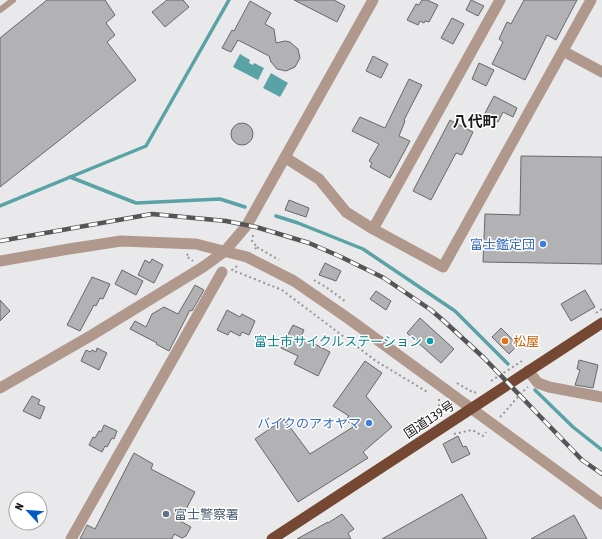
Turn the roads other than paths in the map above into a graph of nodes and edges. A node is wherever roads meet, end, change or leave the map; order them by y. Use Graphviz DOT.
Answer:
graph roads {
  1 [pos="12,0"];
  2 [pos="373,0"];
  3 [pos="500,0"];
  4 [pos="591,0"];
  5 [pos="0,10"];
  6 [pos="563,51"];
  7 [pos="602,72"];
  8 [pos="286,158"];
  9 [pos="373,229"];
  10 [pos="225,251"];
  11 [pos="0,262"];
  12 [pos="222,272"];
  13 [pos="602,323"];
  14 [pos="528,372"];
  15 [pos="0,388"];
  16 [pos="602,397"];
  17 [pos="471,408"];
  18 [pos="602,504"];
  19 [pos="71,539"];
  20 [pos="272,539"];
  1 -- 5 [label="lane"];
  2 -- 8 [label="street"];
  3 -- 9 [label="street"];
  4 -- 6 [label="street"];
  6 -- 7 [label="street"];
  6 -- 9 [label="street"];
  8 -- 9 [label="street"];
  8 -- 10 [label="street"];
  10 -- 11 [label="street"];
  10 -- 15 [label="street"];
  10 -- 17 [label="street"];
  12 -- 19 [label="street"];
  13 -- 14 [label="highway, 国道139号"];
  14 -- 16 [label="street"];
  14 -- 17 [label="highway, 国道139号"];
  17 -- 18 [label="street"];
  17 -- 20 [label="highway, 国道139号"];
}
